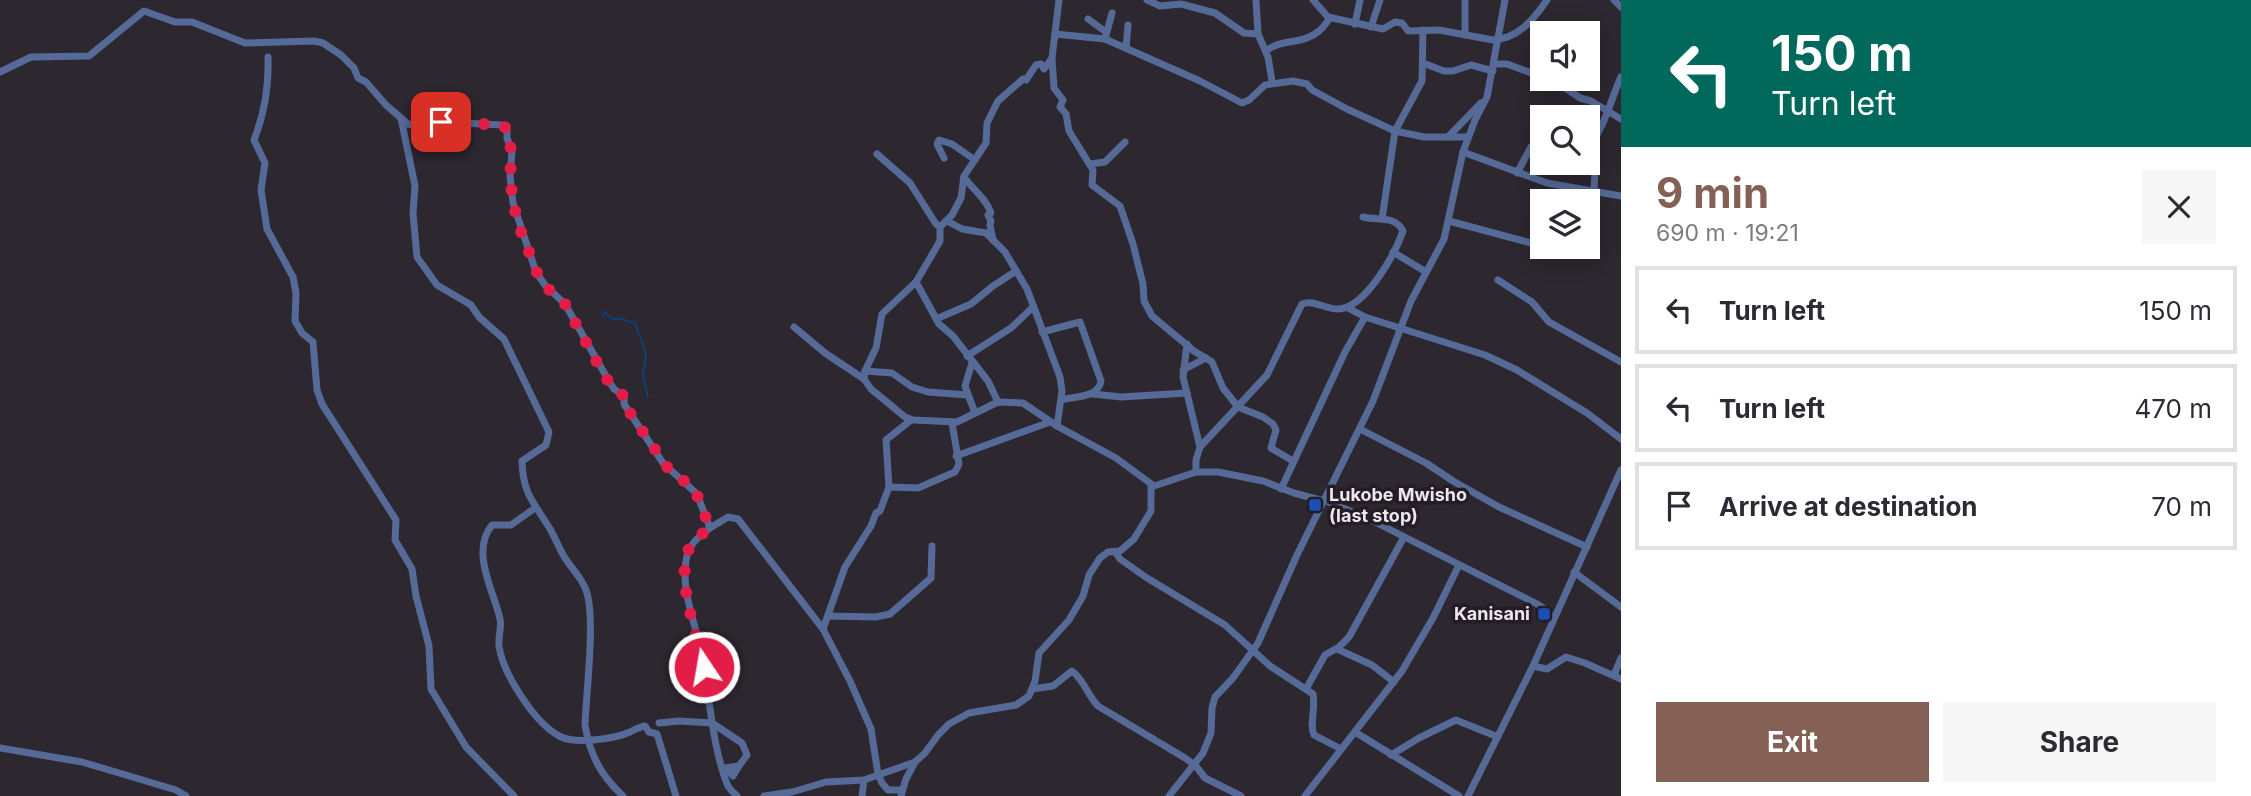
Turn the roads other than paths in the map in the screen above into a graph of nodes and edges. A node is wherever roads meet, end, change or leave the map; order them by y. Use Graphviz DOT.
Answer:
graph roads {
  1 [pos="1059,0"];
  2 [pos="1147,0"];
  3 [pos="1255,0"];
  4 [pos="1313,0"];
  5 [pos="1360,0"];
  6 [pos="1380,0"];
  7 [pos="1465,0"];
  8 [pos="1505,0"];
  9 [pos="1547,0"];
  10 [pos="1614,0"];
  11 [pos="1621,7"];
  12 [pos="1112,13"];
  13 [pos="1330,18"];
  14 [pos="1088,19"];
  15 [pos="1355,24"];
  16 [pos="1128,25"];
  17 [pos="1371,27"];
  18 [pos="1423,30"];
  19 [pos="1055,34"];
  20 [pos="1258,34"];
  21 [pos="1105,35"];
  22 [pos="1465,35"];
  23 [pos="1499,40"];
  24 [pos="1126,48"];
  25 [pos="1266,51"];
  26 [pos="268,57"];
  27 [pos="1052,58"];
  28 [pos="1423,63"];
  29 [pos="1494,67"];
  30 [pos="0,72"];
  31 [pos="1530,73"];
  32 [pos="1621,77"];
  33 [pos="1272,81"];
  34 [pos="1572,91"];
  35 [pos="1487,97"];
  36 [pos="1608,113"];
  37 [pos="401,117"];
  38 [pos="1621,119"];
  39 [pos="1600,129"];
  40 [pos="1395,131"];
  41 [pos="1468,137"];
  42 [pos="1447,138"];
  43 [pos="1125,142"];
  44 [pos="1530,150"];
  45 [pos="1463,152"];
  46 [pos="877,154"];
  47 [pos="944,158"];
  48 [pos="975,160"];
  49 [pos="1090,164"];
  50 [pos="1517,173"];
  51 [pos="964,176"];
  52 [pos="1587,189"];
  53 [pos="1600,191"];
  54 [pos="1621,195"];
  55 [pos="1363,217"];
  56 [pos="1382,219"];
  57 [pos="947,221"];
  58 [pos="1449,221"];
  59 [pos="940,227"];
  60 [pos="993,241"];
  61 [pos="1530,242"];
  62 [pos="1393,252"];
  63 [pos="1016,271"];
  64 [pos="1426,272"];
  65 [pos="1499,280"];
  66 [pos="916,282"];
  67 [pos="1033,307"];
  68 [pos="1348,307"];
  69 [pos="1365,317"];
  70 [pos="936,319"];
  71 [pos="794,327"];
  72 [pos="1400,328"];
  73 [pos="1042,332"];
  74 [pos="1188,344"];
  75 [pos="1206,358"];
  76 [pos="970,359"];
  77 [pos="1621,362"];
  78 [pos="1183,370"];
  79 [pos="865,375"];
  80 [pos="1100,386"];
  81 [pos="1187,393"];
  82 [pos="1093,394"];
  83 [pos="1104,395"];
  84 [pos="968,396"];
  85 [pos="1061,400"];
  86 [pos="999,402"];
  87 [pos="1238,407"];
  88 [pos="975,412"];
  89 [pos="911,420"];
  90 [pos="952,423"];
  91 [pos="1053,424"];
  92 [pos="1360,429"];
  93 [pos="1621,439"];
  94 [pos="1200,447"];
  95 [pos="956,456"];
  96 [pos="1293,461"];
  97 [pos="1621,470"];
  98 [pos="1196,472"];
  99 [pos="1151,485"];
  100 [pos="889,487"];
  101 [pos="1281,489"];
  102 [pos="1324,501"];
  103 [pos="536,508"];
  104 [pos="710,528"];
  105 [pos="1404,537"];
  106 [pos="932,546"];
  107 [pos="1587,547"];
  108 [pos="1116,553"];
  109 [pos="1459,565"];
  110 [pos="1574,572"];
  111 [pos="1621,607"];
  112 [pos="828,616"];
  113 [pos="1552,620"];
  114 [pos="823,629"];
  115 [pos="1337,649"];
  116 [pos="1252,652"];
  117 [pos="1621,657"];
  118 [pos="1532,666"];
  119 [pos="1617,677"];
  120 [pos="1394,682"];
  121 [pos="1032,689"];
  122 [pos="1307,689"];
  123 [pos="659,723"];
  124 [pos="712,723"];
  125 [pos="1355,732"];
  126 [pos="1498,737"];
  127 [pos="588,739"];
  128 [pos="0,748"];
  129 [pos="1341,749"];
  130 [pos="1391,755"];
  131 [pos="915,762"];
  132 [pos="1195,765"];
  133 [pos="740,766"];
  134 [pos="878,774"];
  135 [pos="864,780"];
  136 [pos="901,793"];
  137 [pos="769,795"];
  138 [pos="186,796"];
  139 [pos="514,796"];
  140 [pos="623,796"];
  141 [pos="676,796"];
  142 [pos="737,796"];
  143 [pos="862,796"];
  144 [pos="1169,796"];
  145 [pos="1241,796"];
  146 [pos="1305,796"];
  147 [pos="1459,796"];
  148 [pos="1468,796"];
  1 -- 19 [label="street"];
  2 -- 20 [label="street"];
  3 -- 20 [label="street"];
  4 -- 13 [label="street"];
  5 -- 15 [label="street"];
  6 -- 17 [label="street"];
  7 -- 22 [label="street"];
  8 -- 23 [label="street"];
  9 -- 23 [label="street"];
  10 -- 11 [label="street"];
  12 -- 21 [label="street"];
  13 -- 15 [label="street"];
  13 -- 25 [label="street"];
  14 -- 21 [label="street"];
  15 -- 17 [label="street"];
  16 -- 24 [label="street"];
  17 -- 18 [label="street"];
  18 -- 22 [label="street"];
  18 -- 28 [label="street"];
  19 -- 21 [label="street"];
  19 -- 27 [label="street"];
  20 -- 25 [label="street"];
  21 -- 24 [label="street"];
  22 -- 23 [label="street"];
  23 -- 29 [label="street"];
  24 -- 40 [label="street"];
  25 -- 33 [label="street"];
  26 -- 139 [label="street"];
  27 -- 48 [label="street"];
  27 -- 49 [label="street"];
  28 -- 29 [label="street"];
  28 -- 40 [label="street"];
  29 -- 31 [label="street"];
  29 -- 35 [label="street"];
  30 -- 37 [label="street"];
  32 -- 36 [label="street"];
  34 -- 36 [label="street"];
  35 -- 41 [label="street"];
  35 -- 42 [label="street"];
  36 -- 38 [label="street"];
  36 -- 39 [label="street"];
  37 -- 103 [label="street"];
  37 -- 104 [label="street"];
  40 -- 42 [label="street"];
  40 -- 56 [label="street"];
  41 -- 42 [label="street"];
  41 -- 45 [label="street"];
  43 -- 49 [label="street"];
  44 -- 50 [label="street"];
  45 -- 50 [label="street"];
  45 -- 58 [label="street"];
  46 -- 59 [label="street"];
  47 -- 48 [label="street"];
  48 -- 51 [label="street"];
  49 -- 74 [label="street"];
  50 -- 52 [label="street"];
  51 -- 57 [label="street"];
  51 -- 60 [label="street"];
  53 -- 54 [label="street"];
  55 -- 56 [label="street"];
  56 -- 62 [label="street"];
  57 -- 59 [label="street"];
  57 -- 60 [label="street"];
  58 -- 61 [label="street"];
  58 -- 64 [label="street"];
  59 -- 66 [label="street"];
  60 -- 63 [label="street"];
  62 -- 64 [label="street"];
  62 -- 68 [label="street"];
  63 -- 67 [label="street"];
  63 -- 70 [label="street"];
  64 -- 72 [label="street"];
  65 -- 77 [label="street"];
  66 -- 70 [label="street"];
  66 -- 79 [label="street"];
  67 -- 73 [label="street"];
  67 -- 76 [label="street"];
  68 -- 69 [label="street"];
  68 -- 87 [label="street"];
  69 -- 72 [label="street"];
  69 -- 96 [label="street"];
  70 -- 76 [label="street"];
  71 -- 79 [label="street"];
  72 -- 92 [label="street"];
  72 -- 93 [label="street"];
  73 -- 80 [label="street"];
  73 -- 85 [label="street"];
  74 -- 75 [label="street"];
  74 -- 78 [label="street"];
  75 -- 78 [label="street"];
  75 -- 87 [label="street"];
  76 -- 84 [label="street"];
  76 -- 86 [label="street"];
  78 -- 81 [label="street"];
  79 -- 84 [label="street"];
  79 -- 89 [label="street"];
  80 -- 82 [label="street"];
  80 -- 83 [label="street"];
  81 -- 83 [label="street"];
  81 -- 94 [label="street"];
  82 -- 83 [label="street"];
  82 -- 85 [label="street"];
  84 -- 88 [label="street"];
  85 -- 91 [label="street"];
  86 -- 88 [label="street"];
  86 -- 91 [label="street"];
  87 -- 94 [label="street"];
  87 -- 96 [label="street"];
  88 -- 90 [label="street"];
  89 -- 90 [label="street"];
  89 -- 100 [label="street"];
  90 -- 95 [label="street"];
  91 -- 95 [label="street"];
  91 -- 99 [label="street"];
  92 -- 102 [label="street"];
  92 -- 107 [label="street"];
  94 -- 98 [label="street"];
  95 -- 100 [label="street"];
  96 -- 101 [label="street"];
  97 -- 107 [label="street"];
  98 -- 99 [label="street"];
  98 -- 101 [label="street"];
  99 -- 108 [label="street"];
  100 -- 112 [label="street"];
  101 -- 102 [label="street"];
  102 -- 105 [label="street"];
  102 -- 116 [label="street"];
  103 -- 127 [label="street"];
  103 -- 127 [label="street"];
  104 -- 114 [label="street"];
  104 -- 124 [label="street"];
  105 -- 109 [label="street"];
  105 -- 115 [label="street"];
  106 -- 112 [label="street"];
  107 -- 110 [label="street"];
  108 -- 116 [label="street"];
  108 -- 121 [label="street"];
  109 -- 113 [label="street"];
  109 -- 120 [label="street"];
  110 -- 111 [label="street"];
  110 -- 113 [label="street"];
  112 -- 114 [label="street"];
  113 -- 118 [label="street"];
  114 -- 134 [label="street"];
  115 -- 120 [label="street"];
  115 -- 122 [label="street"];
  116 -- 122 [label="street"];
  116 -- 132 [label="street"];
  117 -- 119 [label="street"];
  118 -- 119 [label="street"];
  118 -- 126 [label="street"];
  120 -- 125 [label="street"];
  121 -- 131 [label="street"];
  121 -- 132 [label="street"];
  122 -- 129 [label="street"];
  123 -- 124 [label="street"];
  124 -- 133 [label="street"];
  124 -- 142 [label="street"];
  125 -- 129 [label="street"];
  125 -- 130 [label="street"];
  126 -- 130 [label="street"];
  126 -- 148 [label="street"];
  127 -- 140 [label="street"];
  127 -- 141 [label="street"];
  128 -- 138 [label="street"];
  129 -- 146 [label="street"];
  130 -- 147 [label="street"];
  131 -- 134 [label="street"];
  131 -- 136 [label="street"];
  132 -- 144 [label="street"];
  132 -- 145 [label="street"];
  134 -- 135 [label="street"];
  134 -- 136 [label="street"];
  135 -- 137 [label="street"];
  135 -- 143 [label="street"];
}
